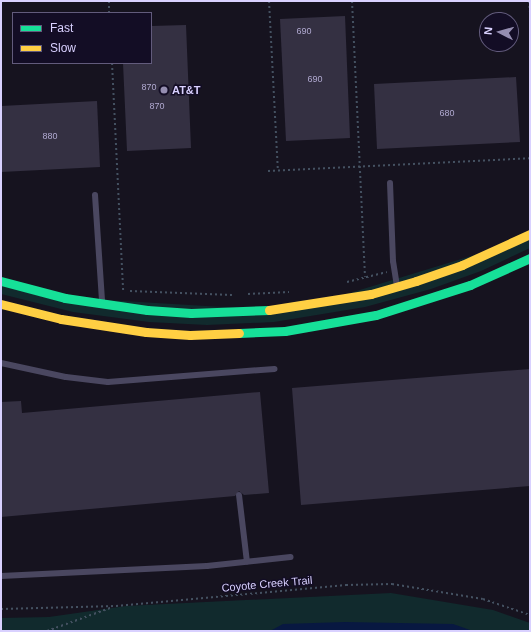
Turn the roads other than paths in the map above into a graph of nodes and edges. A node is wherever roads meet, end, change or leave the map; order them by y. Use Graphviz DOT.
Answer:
graph roads {
  1 [pos="390,183"];
  2 [pos="95,195"];
  3 [pos="530,234"];
  4 [pos="530,258"];
  5 [pos="1,281"];
  6 [pos="397,286"];
  7 [pos="1,304"];
  8 [pos="102,304"];
  9 [pos="1,363"];
  10 [pos="274,369"];
  11 [pos="239,495"];
  12 [pos="291,558"];
  13 [pos="247,562"];
  14 [pos="1,576"];
  1 -- 6 [label="lane"];
  2 -- 8 [label="lane"];
  3 -- 6 [label="main road"];
  4 -- 7 [label="main road"];
  5 -- 8 [label="main road"];
  6 -- 8 [label="main road"];
  9 -- 10 [label="lane"];
  11 -- 13 [label="lane"];
  12 -- 13 [label="lane"];
  13 -- 14 [label="lane"];
}
